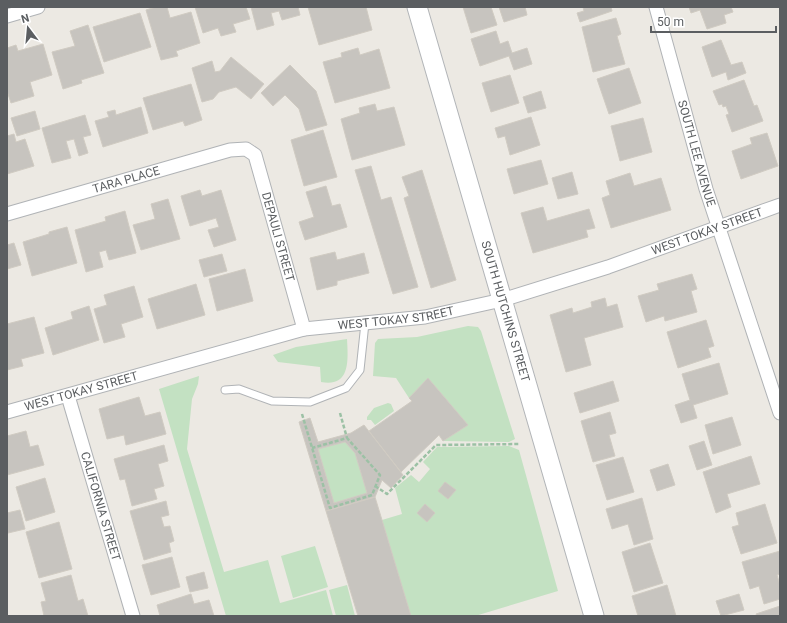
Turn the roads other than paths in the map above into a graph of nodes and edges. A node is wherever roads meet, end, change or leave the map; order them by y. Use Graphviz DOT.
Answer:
graph roads {
  1 [pos="38,7"];
  2 [pos="417,7"];
  3 [pos="656,7"];
  4 [pos="7,16"];
  5 [pos="246,149"];
  6 [pos="780,205"];
  7 [pos="7,214"];
  8 [pos="719,228"];
  9 [pos="502,300"];
  10 [pos="365,323"];
  11 [pos="304,329"];
  12 [pos="224,390"];
  13 [pos="68,396"];
  14 [pos="7,412"];
  15 [pos="780,413"];
  16 [pos="133,616"];
  17 [pos="594,616"];
  1 -- 4 [label="street"];
  2 -- 9 [label="main road, SOUTH HUTCHINS STREET"];
  3 -- 8 [label="street, SOUTH LEE AVENUE"];
  5 -- 7 [label="street, TARA PLACE"];
  5 -- 11 [label="street, DEPAULI STREET"];
  6 -- 8 [label="street, WEST TOKAY STREET"];
  8 -- 9 [label="street, WEST TOKAY STREET"];
  8 -- 15 [label="street, SOUTH LEE AVENUE"];
  9 -- 10 [label="street, WEST TOKAY STREET"];
  9 -- 17 [label="main road, SOUTH HUTCHINS STREET"];
  10 -- 11 [label="street, WEST TOKAY STREET"];
  10 -- 12 [label="lane"];
  11 -- 13 [label="street, WEST TOKAY STREET"];
  13 -- 14 [label="street, WEST TOKAY STREET"];
  13 -- 16 [label="street, CALIFORNIA STREET"];
}
